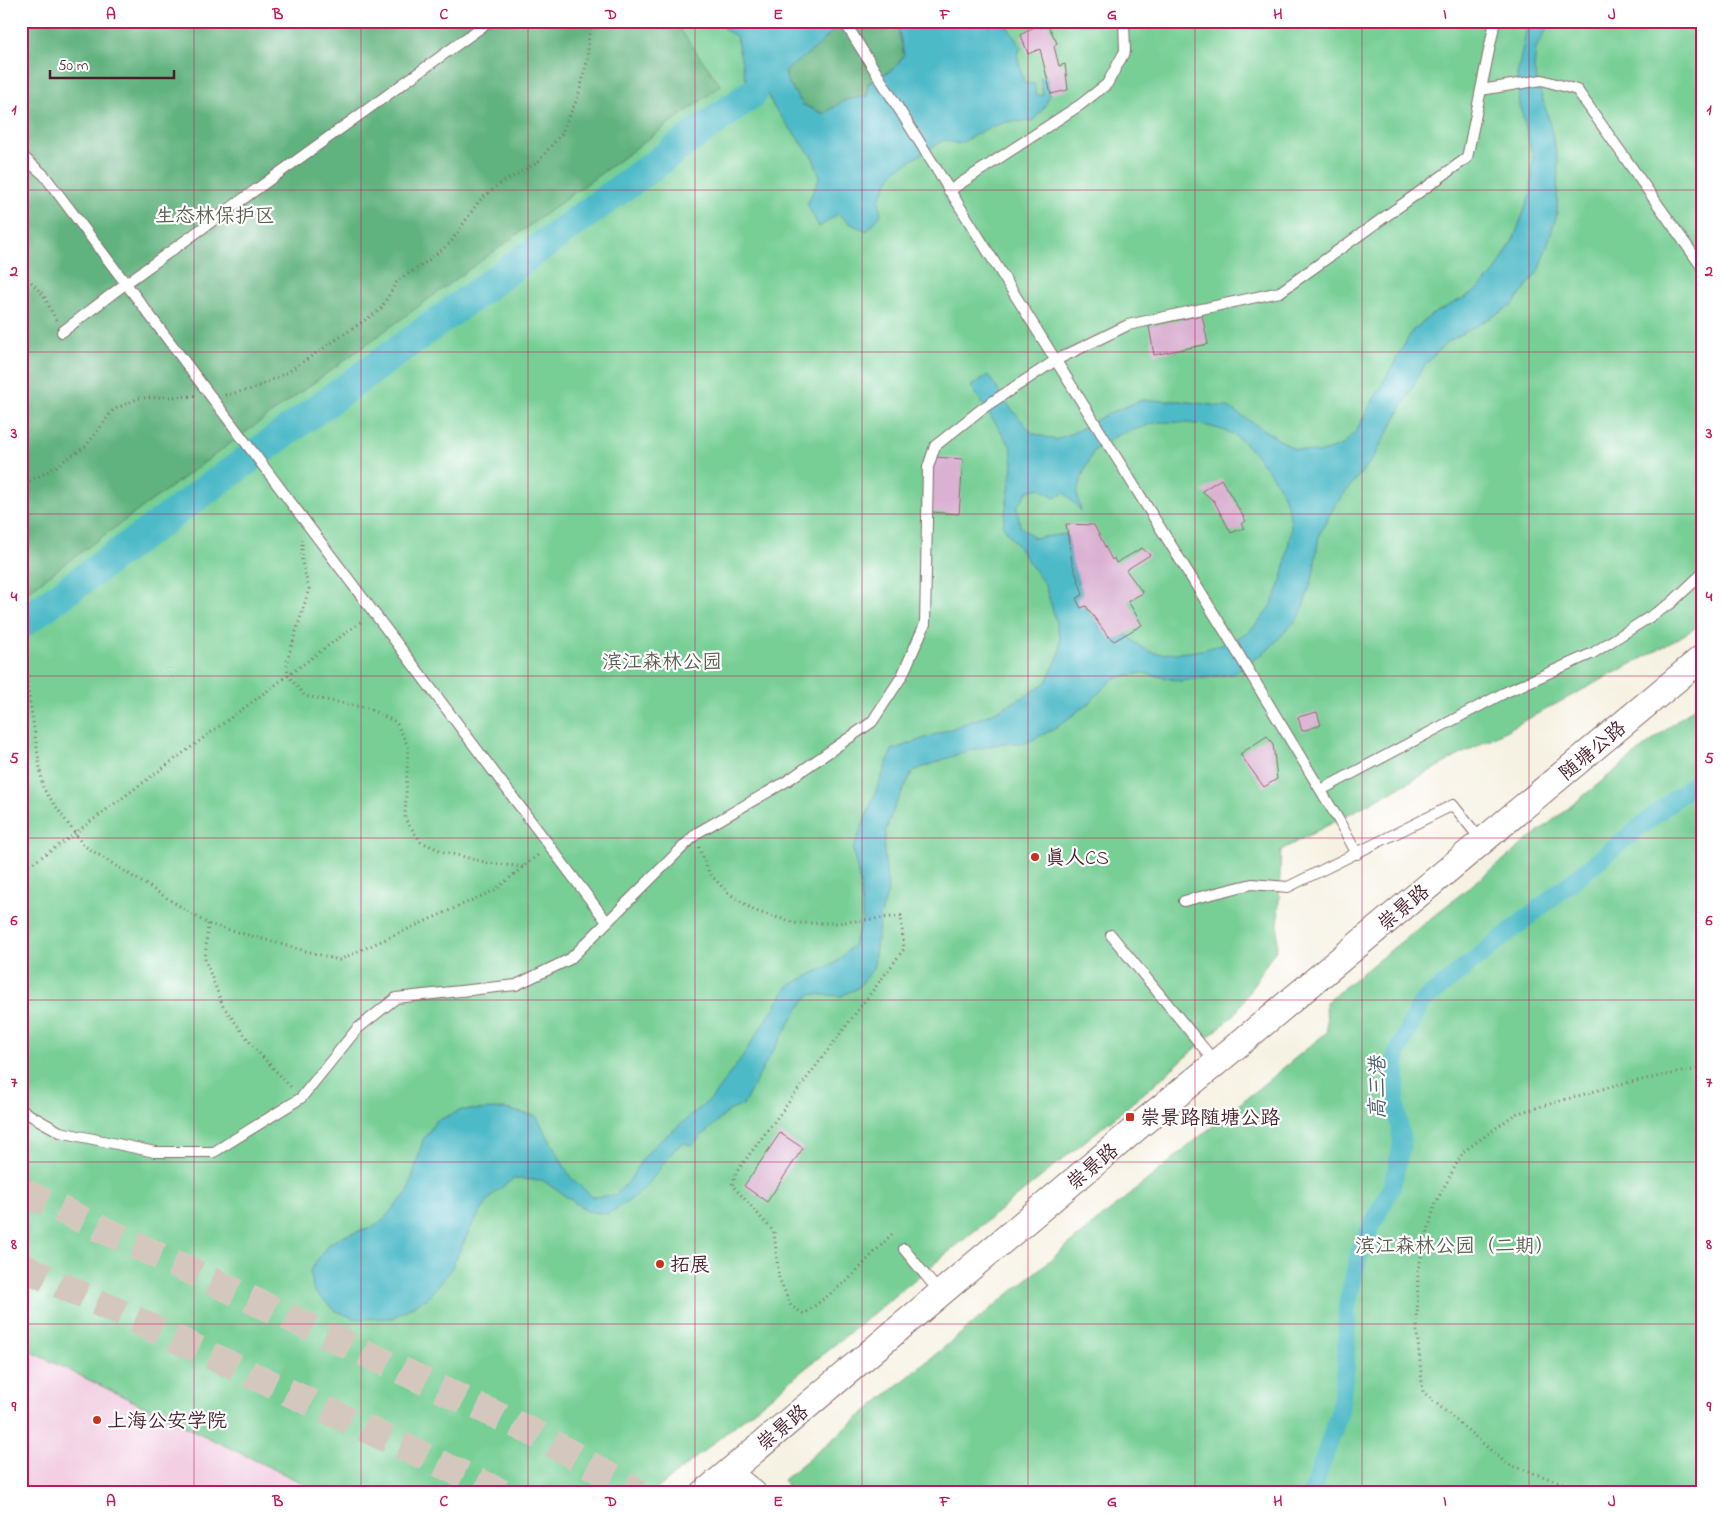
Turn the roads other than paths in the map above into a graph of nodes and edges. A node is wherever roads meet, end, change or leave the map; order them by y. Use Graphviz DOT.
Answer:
graph roads {
  1 [pos="490,21"];
  2 [pos="844,21"];
  3 [pos="1124,21"];
  4 [pos="1495,21"];
  5 [pos="1481,90"];
  6 [pos="21,155"];
  7 [pos="949,191"];
  8 [pos="1702,267"];
  9 [pos="125,284"];
  10 [pos="62,332"];
  11 [pos="1056,360"];
  12 [pos="1702,574"];
  13 [pos="1702,658"];
  14 [pos="1321,790"];
  15 [pos="1481,841"];
  16 [pos="1357,854"];
  17 [pos="1184,901"];
  18 [pos="608,922"];
  19 [pos="1111,935"];
  20 [pos="1216,1064"];
  21 [pos="21,1110"];
  22 [pos="904,1249"];
  23 [pos="940,1294"];
  24 [pos="728,1473"];
  25 [pos="704,1493"];
  26 [pos="753,1493"];
  1 -- 9 [label="lane"];
  2 -- 7 [label="lane"];
  3 -- 7 [label="lane"];
  4 -- 5 [label="lane"];
  5 -- 8 [label="lane"];
  5 -- 11 [label="lane"];
  6 -- 9 [label="lane"];
  7 -- 11 [label="lane"];
  9 -- 10 [label="lane"];
  9 -- 18 [label="lane"];
  11 -- 14 [label="lane"];
  11 -- 18 [label="lane"];
  12 -- 14 [label="lane"];
  13 -- 15 [label="street, 随塘公路"];
  14 -- 16 [label="lane"];
  15 -- 16 [label="lane"];
  15 -- 20 [label="street, 崇景路"];
  16 -- 17 [label="lane"];
  18 -- 21 [label="lane"];
  19 -- 20 [label="lane"];
  20 -- 23 [label="street, 崇景路"];
  22 -- 23 [label="lane"];
  23 -- 24 [label="street, 崇景路"];
  24 -- 25 [label="street, 崇景路"];
  24 -- 26 [label="street"];
}
